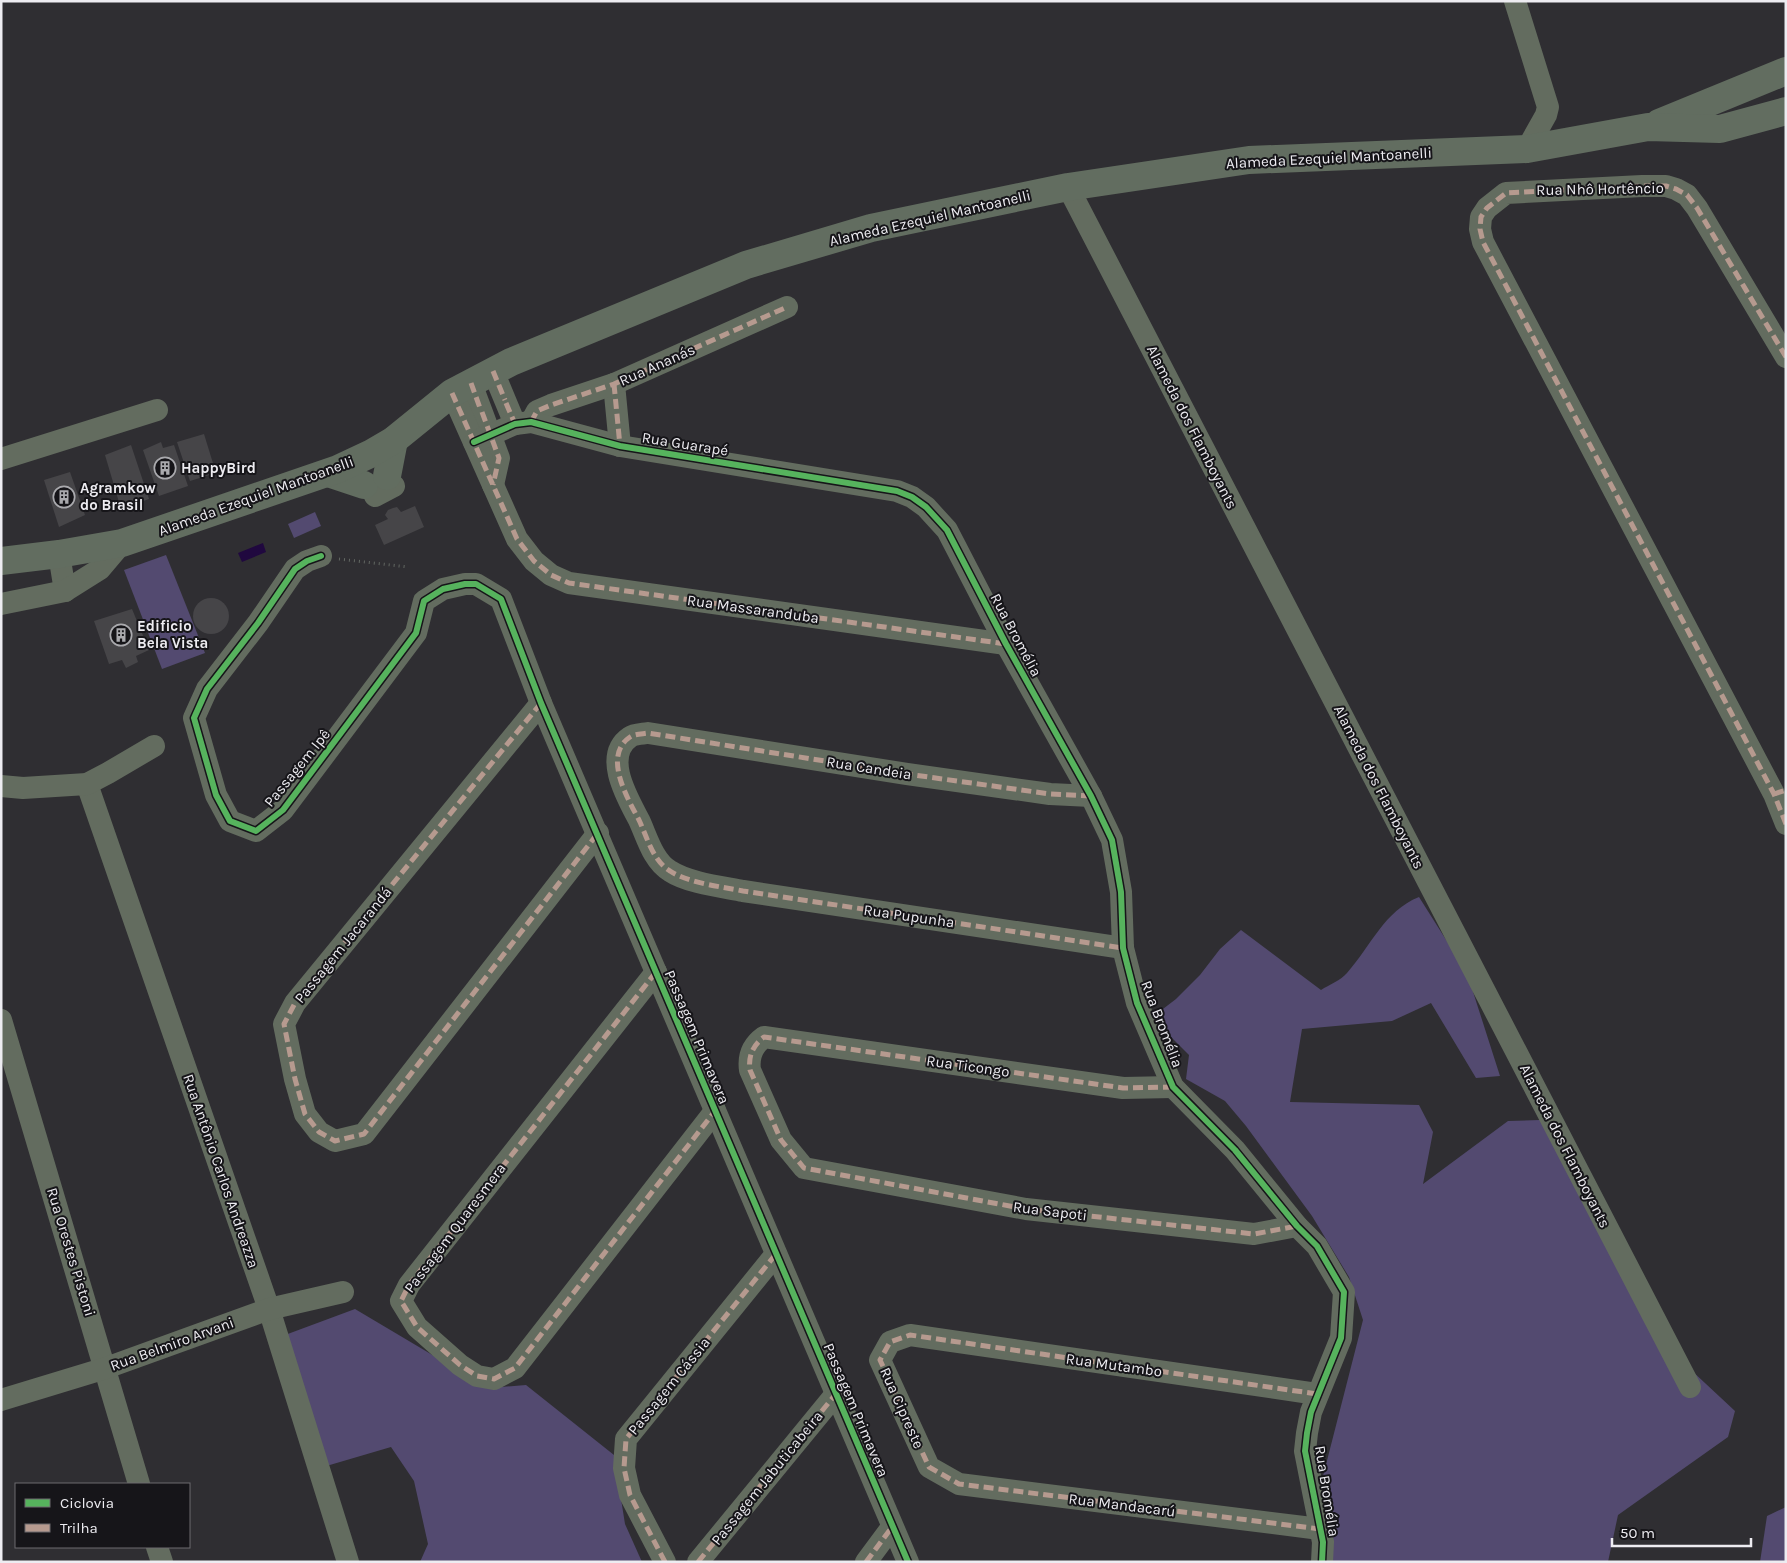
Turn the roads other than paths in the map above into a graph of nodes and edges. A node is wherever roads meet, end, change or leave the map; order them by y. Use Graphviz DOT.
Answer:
graph roads {
  1 [pos="1515,1"];
  2 [pos="1786,71"];
  3 [pos="1786,111"];
  4 [pos="1648,127"];
  5 [pos="1527,149"];
  6 [pos="1068,187"];
  7 [pos="786,307"];
  8 [pos="1786,357"];
  9 [pos="472,382"];
  10 [pos="614,384"];
  11 [pos="157,410"];
  12 [pos="523,423"];
  13 [pos="482,438"];
  14 [pos="394,440"];
  15 [pos="620,446"];
  16 [pos="1,460"];
  17 [pos="328,473"];
  18 [pos="897,491"];
  19 [pos="122,543"];
  20 [pos="59,554"];
  21 [pos="321,556"];
  22 [pos="1,561"];
  23 [pos="66,591"];
  24 [pos="424,601"];
  25 [pos="1,604"];
  26 [pos="1006,644"];
  27 [pos="541,703"];
  28 [pos="648,733"];
  29 [pos="154,746"];
  30 [pos="87,784"];
  31 [pos="1,786"];
  32 [pos="1780,792"];
  33 [pos="1091,796"];
  34 [pos="1786,824"];
  35 [pos="598,833"];
  36 [pos="1123,948"];
  37 [pos="656,972"];
  38 [pos="1,1020"];
  39 [pos="1173,1087"];
  40 [pos="715,1111"];
  41 [pos="804,1168"];
  42 [pos="1297,1226"];
  43 [pos="776,1254"];
  44 [pos="343,1292"];
  45 [pos="269,1309"];
  46 [pos="910,1336"];
  47 [pos="106,1368"];
  48 [pos="1690,1387"];
  49 [pos="1317,1394"];
  50 [pos="835,1395"];
  51 [pos="1,1400"];
  52 [pos="929,1468"];
  53 [pos="140,1483"];
  54 [pos="892,1527"];
  55 [pos="1320,1529"];
  56 [pos="158,1548"];
  57 [pos="162,1562"];
  58 [pos="348,1562"];
  59 [pos="665,1562"];
  60 [pos="698,1562"];
  61 [pos="866,1562"];
  62 [pos="908,1562"];
  63 [pos="1322,1562"];
  1 -- 5 [label="street"];
  2 -- 4 [label="main road, Alameda Ezequiel Mantoanelli"];
  3 -- 4 [label="main road, Alameda Ezequiel Mantoanelli"];
  4 -- 5 [label="main road, Alameda Ezequiel Mantoanelli"];
  5 -- 6 [label="main road, Alameda Ezequiel Mantoanelli"];
  6 -- 9 [label="main road, Alameda Ezequiel Mantoanelli"];
  6 -- 48 [label="street, Alameda dos Flamboyants"];
  7 -- 10 [label="street, Rua Ananás"];
  8 -- 32 [label="street, Rua Nhô Hortêncio"];
  9 -- 12 [label="street"];
  9 -- 13 [label="street, Rua Massaranduba"];
  9 -- 14 [label="main road, Alameda Ezequiel Mantoanelli"];
  10 -- 12 [label="street, Rua Ananás"];
  10 -- 15 [label="street"];
  11 -- 16 [label="street"];
  12 -- 13 [label="street"];
  12 -- 15 [label="street, Rua Guarapé"];
  13 -- 26 [label="street, Rua Massaranduba"];
  14 -- 17 [label="main road, Alameda Ezequiel Mantoanelli"];
  14 -- 17 [label="main road"];
  15 -- 18 [label="street, Rua Guarapé"];
  17 -- 19 [label="main road, Alameda Ezequiel Mantoanelli"];
  18 -- 26 [label="street, Rua Bromélia"];
  19 -- 20 [label="main road, Alameda Ezequiel Mantoanelli"];
  19 -- 23 [label="street"];
  20 -- 22 [label="main road, Alameda Ezequiel Mantoanelli"];
  20 -- 23 [label="street"];
  21 -- 24 [label="street, Passagem Ipê"];
  23 -- 25 [label="street"];
  24 -- 27 [label="street, Passagem Primavera"];
  26 -- 33 [label="street, Rua Bromélia"];
  27 -- 35 [label="street, Passagem Primavera"];
  27 -- 35 [label="street, Passagem Jacarandá"];
  28 -- 33 [label="street, Rua Candeia"];
  28 -- 36 [label="street, Rua Pupunha"];
  29 -- 30 [label="street"];
  30 -- 31 [label="street"];
  30 -- 45 [label="street, Rua Antônio Carlos Andreazza"];
  32 -- 34 [label="street"];
  33 -- 36 [label="street, Rua Bromélia"];
  35 -- 37 [label="street, Passagem Primavera"];
  36 -- 39 [label="street, Rua Bromélia"];
  37 -- 40 [label="street, Passagem Primavera"];
  37 -- 40 [label="street, Passagem Quaresmera"];
  38 -- 47 [label="street, Rua Orestes Pistoni"];
  39 -- 41 [label="street, Rua Ticongo"];
  39 -- 42 [label="street, Rua Bromélia"];
  40 -- 43 [label="street, Passagem Primavera"];
  41 -- 42 [label="street, Rua Sapoti"];
  42 -- 49 [label="street, Rua Bromélia"];
  43 -- 50 [label="street, Passagem Primavera"];
  43 -- 59 [label="street, Passagem Cássia"];
  44 -- 45 [label="street, Rua Belmiro Arvani"];
  45 -- 47 [label="street, Rua Belmiro Arvani"];
  45 -- 58 [label="street, Rua Antônio Carlos Andreazza"];
  46 -- 49 [label="street, Rua Mutambo"];
  46 -- 52 [label="street, Rua Cipreste"];
  47 -- 51 [label="street, Rua Belmiro Arvani"];
  47 -- 53 [label="street, Rua Orestes Pistoni"];
  49 -- 55 [label="street, Rua Bromélia"];
  50 -- 54 [label="street, Passagem Primavera"];
  50 -- 60 [label="street, Passagem Jabuticabeira"];
  52 -- 55 [label="street, Rua Mandacarú"];
  54 -- 61 [label="street"];
  54 -- 62 [label="street, Passagem Primavera"];
  55 -- 63 [label="street, Rua Bromélia"];
  56 -- 57 [label="street"];
}
